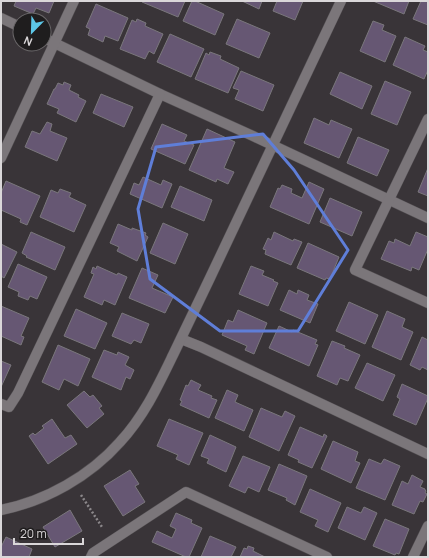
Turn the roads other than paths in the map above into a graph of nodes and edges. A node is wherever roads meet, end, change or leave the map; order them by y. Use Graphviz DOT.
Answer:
graph roads {
  1 [pos="74,1"];
  2 [pos="341,1"];
  3 [pos="1,18"];
  4 [pos="12,23"];
  5 [pos="54,43"];
  6 [pos="160,94"];
  7 [pos="428,119"];
  8 [pos="273,146"];
  9 [pos="1,158"];
  10 [pos="389,200"];
  11 [pos="428,218"];
  12 [pos="428,303"];
  13 [pos="181,339"];
  14 [pos="1,404"];
  15 [pos="428,454"];
  16 [pos="1,510"];
  17 [pos="428,526"];
  18 [pos="91,557"];
  19 [pos="326,557"];
  20 [pos="413,557"];
  1 -- 5 [label="street"];
  2 -- 8 [label="street"];
  3 -- 4 [label="street"];
  5 -- 6 [label="street"];
  5 -- 9 [label="street"];
  6 -- 8 [label="street"];
  6 -- 14 [label="street"];
  7 -- 10 [label="street"];
  8 -- 10 [label="street"];
  8 -- 13 [label="street"];
  10 -- 11 [label="street"];
  10 -- 12 [label="street"];
  13 -- 15 [label="street"];
  13 -- 16 [label="street"];
  17 -- 20 [label="street"];
  18 -- 19 [label="street"];
}
